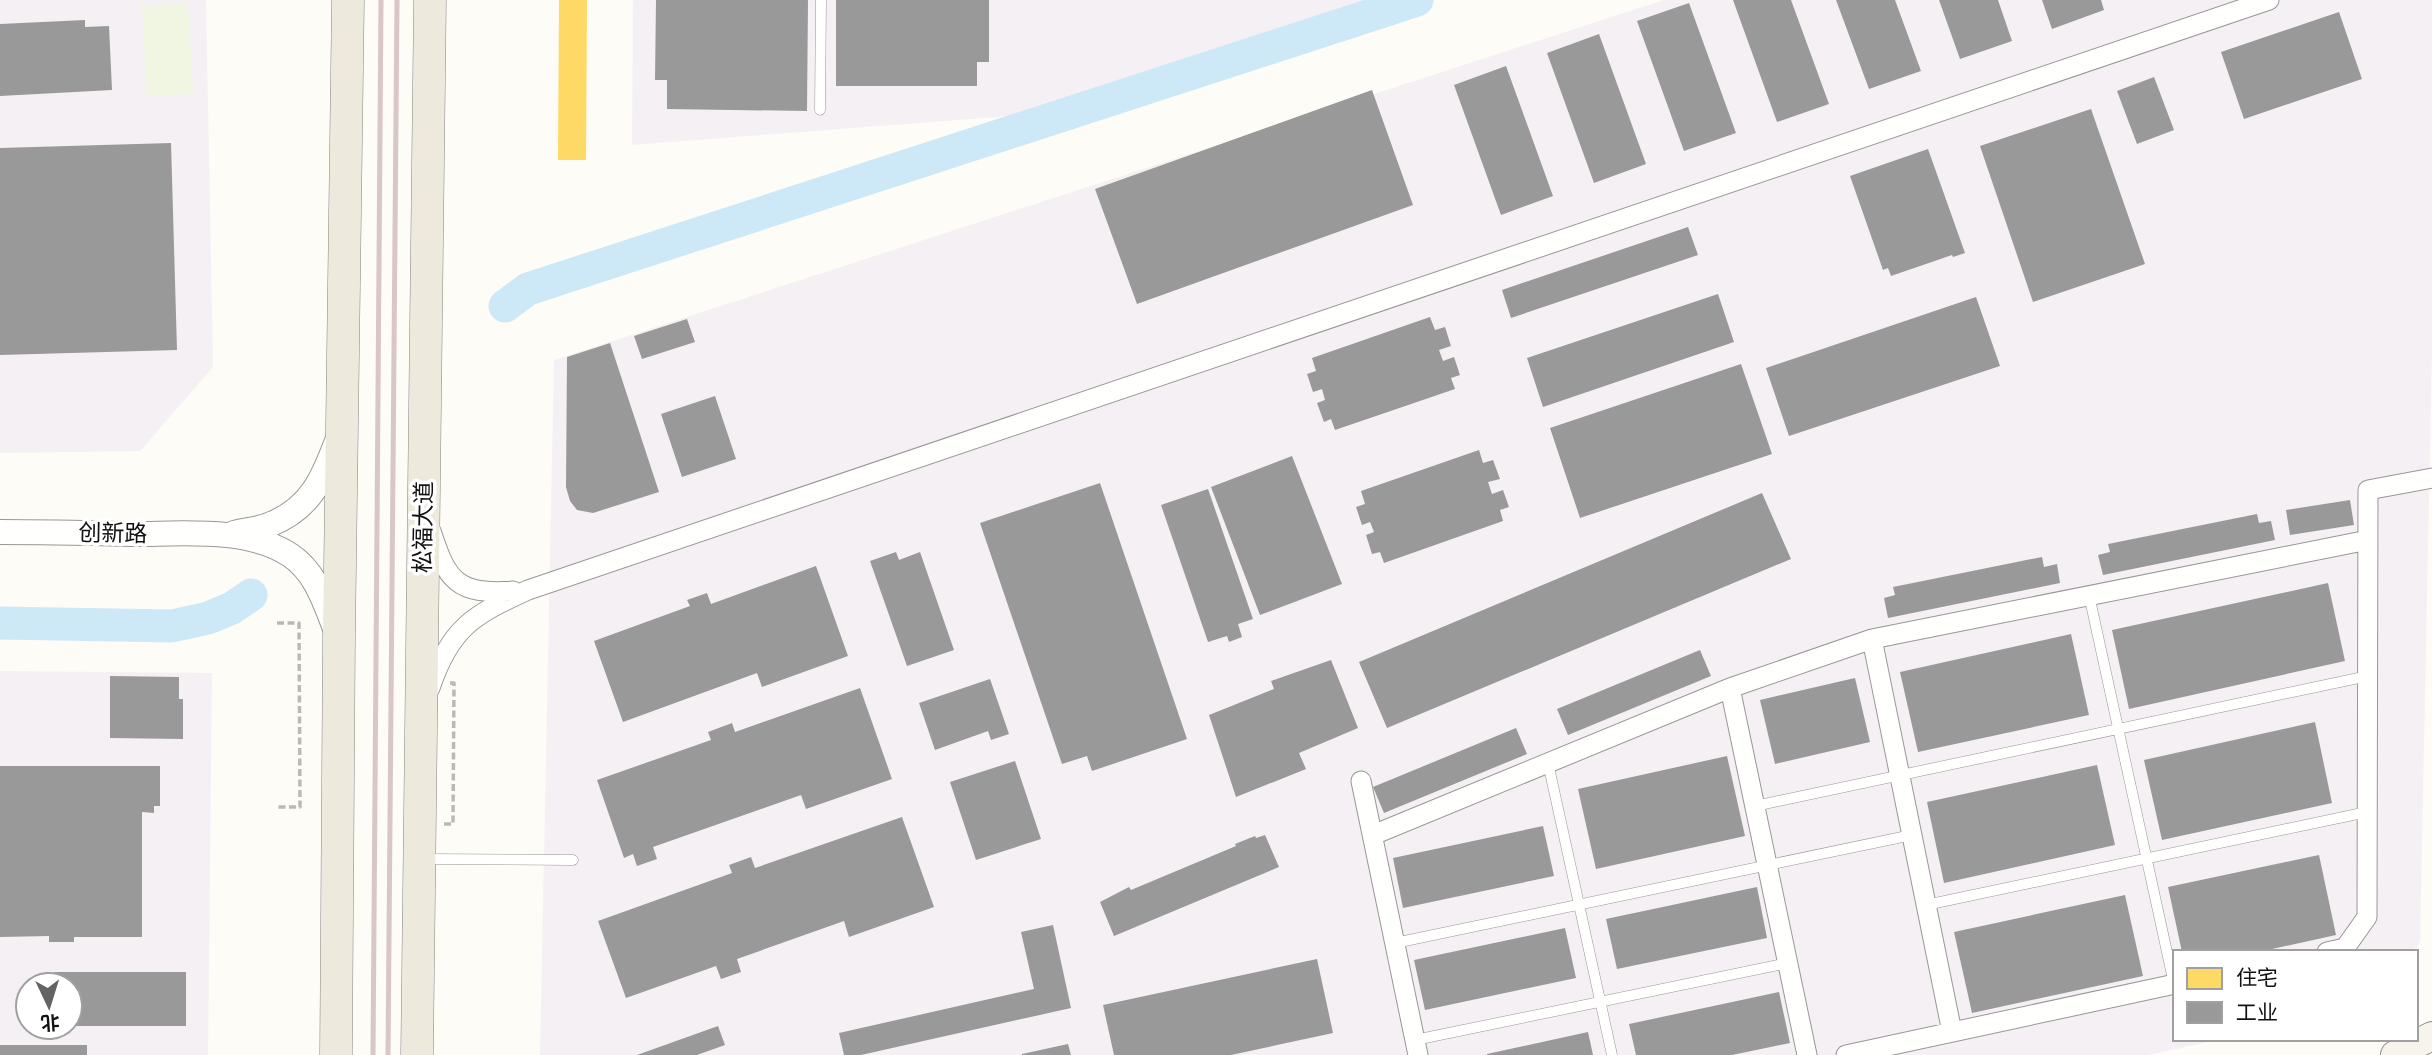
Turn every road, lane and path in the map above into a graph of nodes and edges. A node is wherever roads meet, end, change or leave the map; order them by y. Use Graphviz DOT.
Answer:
graph roads {
  1 [pos="348,0"];
  2 [pos="430,0"];
  3 [pos="821,0"];
  4 [pos="2269,0"];
  5 [pos="820,110"];
  6 [pos="343,428"];
  7 [pos="2432,478"];
  8 [pos="424,504"];
  9 [pos="0,531"];
  10 [pos="226,535"];
  11 [pos="2368,540"];
  12 [pos="528,590"];
  13 [pos="2089,595"];
  14 [pos="277,623"];
  15 [pos="339,638"];
  16 [pos="1872,639"];
  17 [pos="2368,676"];
  18 [pos="454,683"];
  19 [pos="1730,688"];
  20 [pos="422,711"];
  21 [pos="2118,729"];
  22 [pos="1548,763"];
  23 [pos="1900,775"];
  24 [pos="1360,781"];
  25 [pos="1755,806"];
  26 [pos="278,807"];
  27 [pos="2367,812"];
  28 [pos="443,824"];
  29 [pos="1373,835"];
  30 [pos="1912,835"];
  31 [pos="420,859"];
  32 [pos="2147,859"];
  33 [pos="573,860"];
  34 [pos="1767,865"];
  35 [pos="1579,904"];
  36 [pos="1926,905"];
  37 [pos="1395,943"];
  38 [pos="2336,950"];
  39 [pos="1788,963"];
  40 [pos="2173,979"];
  41 [pos="2173,984"];
  42 [pos="1600,1002"];
  43 [pos="1952,1032"];
  44 [pos="2432,1036"];
  45 [pos="1416,1048"];
  46 [pos="2432,1048"];
  47 [pos="1886,1051"];
  48 [pos="337,1055"];
  49 [pos="417,1055"];
  50 [pos="1612,1055"];
  51 [pos="1807,1055"];
  52 [pos="1846,1055"];
  53 [pos="2398,1055"];
  1 -- 6 [label="main road"];
  2 -- 8 [label="main road, 松福大道"];
  3 -- 5 [label="lane"];
  4 -- 12 [label="street"];
  6 -- 10 [label="street, 创新路"];
  6 -- 15 [label="main road"];
  7 -- 11 [label="street"];
  8 -- 12 [label="street"];
  8 -- 20 [label="main road, 松福大道"];
  9 -- 10 [label="street, 创新路"];
  10 -- 15 [label="street, 创新路"];
  11 -- 13 [label="street"];
  11 -- 17 [label="street"];
  12 -- 20 [label="street"];
  13 -- 16 [label="street"];
  13 -- 21 [label="lane"];
  14 -- 26 [label="path"];
  15 -- 48 [label="main road"];
  16 -- 19 [label="street"];
  16 -- 23 [label="street"];
  17 -- 21 [label="lane"];
  17 -- 27 [label="street"];
  18 -- 28 [label="path"];
  19 -- 22 [label="street"];
  19 -- 25 [label="street"];
  20 -- 31 [label="main road, 松福大道"];
  21 -- 23 [label="lane"];
  21 -- 32 [label="lane"];
  22 -- 29 [label="street"];
  22 -- 35 [label="lane"];
  23 -- 25 [label="lane"];
  23 -- 30 [label="street"];
  24 -- 29 [label="street"];
  25 -- 34 [label="street"];
  27 -- 32 [label="lane"];
  27 -- 38 [label="street"];
  29 -- 37 [label="street"];
  30 -- 34 [label="lane"];
  30 -- 36 [label="street"];
  31 -- 33 [label="lane"];
  31 -- 49 [label="main road, 松福大道"];
  32 -- 36 [label="lane"];
  32 -- 40 [label="lane"];
  34 -- 35 [label="lane"];
  34 -- 39 [label="street"];
  35 -- 37 [label="lane"];
  35 -- 42 [label="lane"];
  36 -- 43 [label="street"];
  37 -- 45 [label="street"];
  39 -- 42 [label="lane"];
  39 -- 51 [label="street"];
  41 -- 43 [label="street"];
  42 -- 45 [label="lane"];
  42 -- 50 [label="lane"];
  43 -- 47 [label="street"];
  44 -- 53 [label="main road"];
  46 -- 53 [label="main road"];
  47 -- 52 [label="street"];
}
